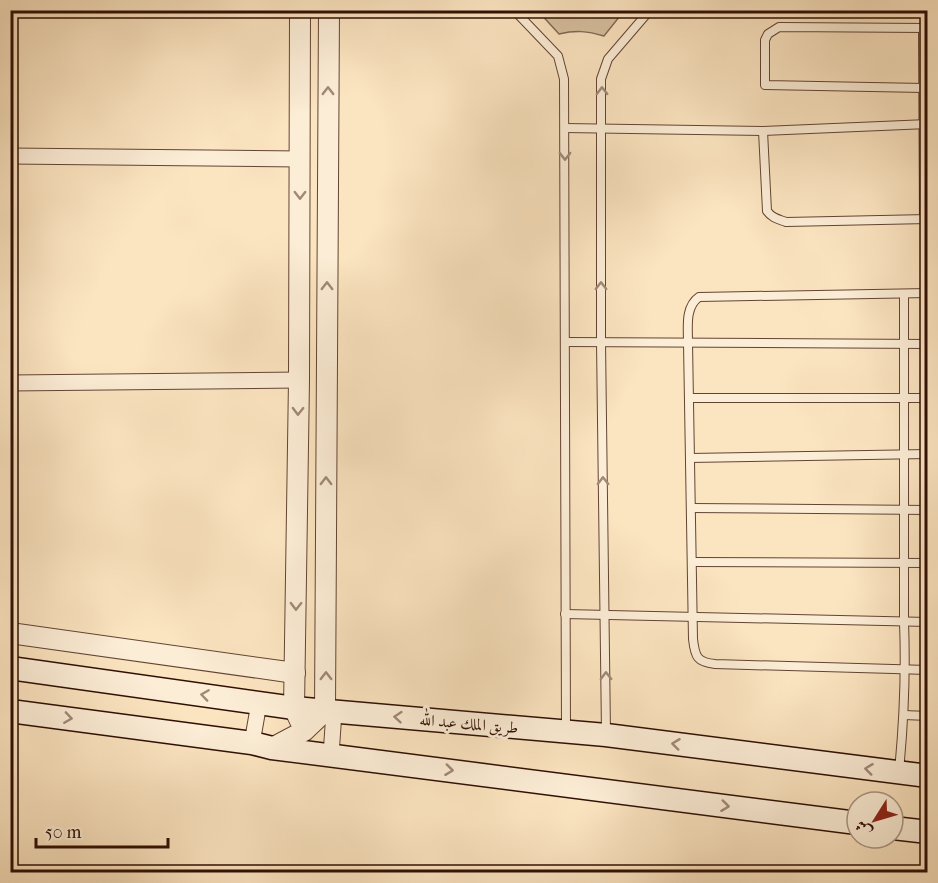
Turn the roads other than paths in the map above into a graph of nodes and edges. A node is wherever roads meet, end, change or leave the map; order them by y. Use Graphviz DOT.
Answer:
graph roads {
  1 [pos="300,10"];
  2 [pos="329,10"];
  3 [pos="514,10"];
  4 [pos="650,10"];
  5 [pos="925,28"];
  6 [pos="924,88"];
  7 [pos="926,124"];
  8 [pos="565,128"];
  9 [pos="602,129"];
  10 [pos="763,131"];
  11 [pos="10,156"];
  12 [pos="300,159"];
  13 [pos="926,219"];
  14 [pos="927,293"];
  15 [pos="904,294"];
  16 [pos="565,342"];
  17 [pos="601,342"];
  18 [pos="688,343"];
  19 [pos="904,344"];
  20 [pos="927,344"];
  21 [pos="299,380"];
  22 [pos="10,383"];
  23 [pos="689,398"];
  24 [pos="904,398"];
  25 [pos="927,398"];
  26 [pos="904,454"];
  27 [pos="927,454"];
  28 [pos="690,458"];
  29 [pos="691,508"];
  30 [pos="904,510"];
  31 [pos="927,510"];
  32 [pos="692,562"];
  33 [pos="904,563"];
  34 [pos="927,563"];
  35 [pos="565,614"];
  36 [pos="605,615"];
  37 [pos="693,617"];
  38 [pos="904,622"];
  39 [pos="927,622"];
  40 [pos="10,633"];
  41 [pos="10,668"];
  42 [pos="927,670"];
  43 [pos="906,671"];
  44 [pos="295,673"];
  45 [pos="259,703"];
  46 [pos="294,708"];
  47 [pos="10,711"];
  48 [pos="330,711"];
  49 [pos="904,715"];
  50 [pos="927,716"];
  51 [pos="304,731"];
  52 [pos="566,732"];
  53 [pos="606,735"];
  54 [pos="262,746"];
  55 [pos="322,754"];
  56 [pos="899,773"];
  57 [pos="927,776"];
  58 [pos="845,821"];
  59 [pos="905,829"];
  60 [pos="927,832"];
  1 -- 12 [label="street"];
  48 -- 2 [label="street, one-way"];
  3 -- 8 [label="lane"];
  9 -- 4 [label="lane, one-way"];
  5 -- 6 [label="lane"];
  5 -- 6 [label="lane"];
  6 -- 7 [label="lane"];
  7 -- 10 [label="lane"];
  7 -- 13 [label="lane"];
  8 -- 9 [label="lane"];
  8 -- 16 [label="lane, one-way"];
  9 -- 10 [label="lane"];
  17 -- 9 [label="lane, one-way"];
  10 -- 13 [label="lane"];
  11 -- 12 [label="street"];
  12 -- 21 [label="street, one-way"];
  14 -- 15 [label="lane"];
  15 -- 18 [label="lane"];
  15 -- 19 [label="lane"];
  16 -- 17 [label="lane"];
  16 -- 35 [label="lane"];
  17 -- 18 [label="lane"];
  36 -- 17 [label="lane, one-way"];
  18 -- 19 [label="lane"];
  18 -- 23 [label="lane"];
  19 -- 20 [label="lane"];
  19 -- 24 [label="lane"];
  21 -- 22 [label="street"];
  21 -- 44 [label="street, one-way"];
  23 -- 24 [label="lane"];
  23 -- 28 [label="lane"];
  24 -- 25 [label="lane"];
  24 -- 26 [label="lane"];
  26 -- 27 [label="lane"];
  26 -- 28 [label="lane"];
  26 -- 30 [label="lane"];
  28 -- 29 [label="lane"];
  29 -- 30 [label="lane"];
  29 -- 32 [label="lane"];
  30 -- 31 [label="lane"];
  30 -- 33 [label="lane"];
  32 -- 33 [label="lane"];
  32 -- 37 [label="lane"];
  33 -- 34 [label="lane"];
  33 -- 38 [label="lane"];
  35 -- 36 [label="lane"];
  35 -- 52 [label="lane"];
  36 -- 37 [label="lane"];
  53 -- 36 [label="lane, one-way"];
  37 -- 38 [label="lane"];
  37 -- 43 [label="lane"];
  38 -- 39 [label="lane"];
  38 -- 43 [label="lane"];
  40 -- 44 [label="street"];
  45 -- 41 [label="main road, طريق الملك عبد الله, one-way"];
  42 -- 43 [label="lane"];
  43 -- 49 [label="lane"];
  44 -- 46 [label="street"];
  45 -- 46 [label="main road, طريق الملك عبد الله"];
  45 -- 54 [label="street"];
  46 -- 48 [label="main road, طريق الملك عبد الله"];
  46 -- 51 [label="street"];
  47 -- 54 [label="main road, one-way"];
  48 -- 51 [label="street"];
  52 -- 48 [label="main road, طريق الملك عبد الله, one-way"];
  48 -- 55 [label="street"];
  49 -- 50 [label="lane"];
  49 -- 56 [label="lane"];
  51 -- 54 [label="street"];
  51 -- 55 [label="street"];
  52 -- 53 [label="main road, طريق الملك عبد الله"];
  56 -- 53 [label="main road, طريق الملك عبد الله, one-way"];
  54 -- 55 [label="main road"];
  55 -- 58 [label="main road, one-way"];
  56 -- 57 [label="main road, طريق الملك عبد الله"];
  59 -- 60 [label="main road"];
}
